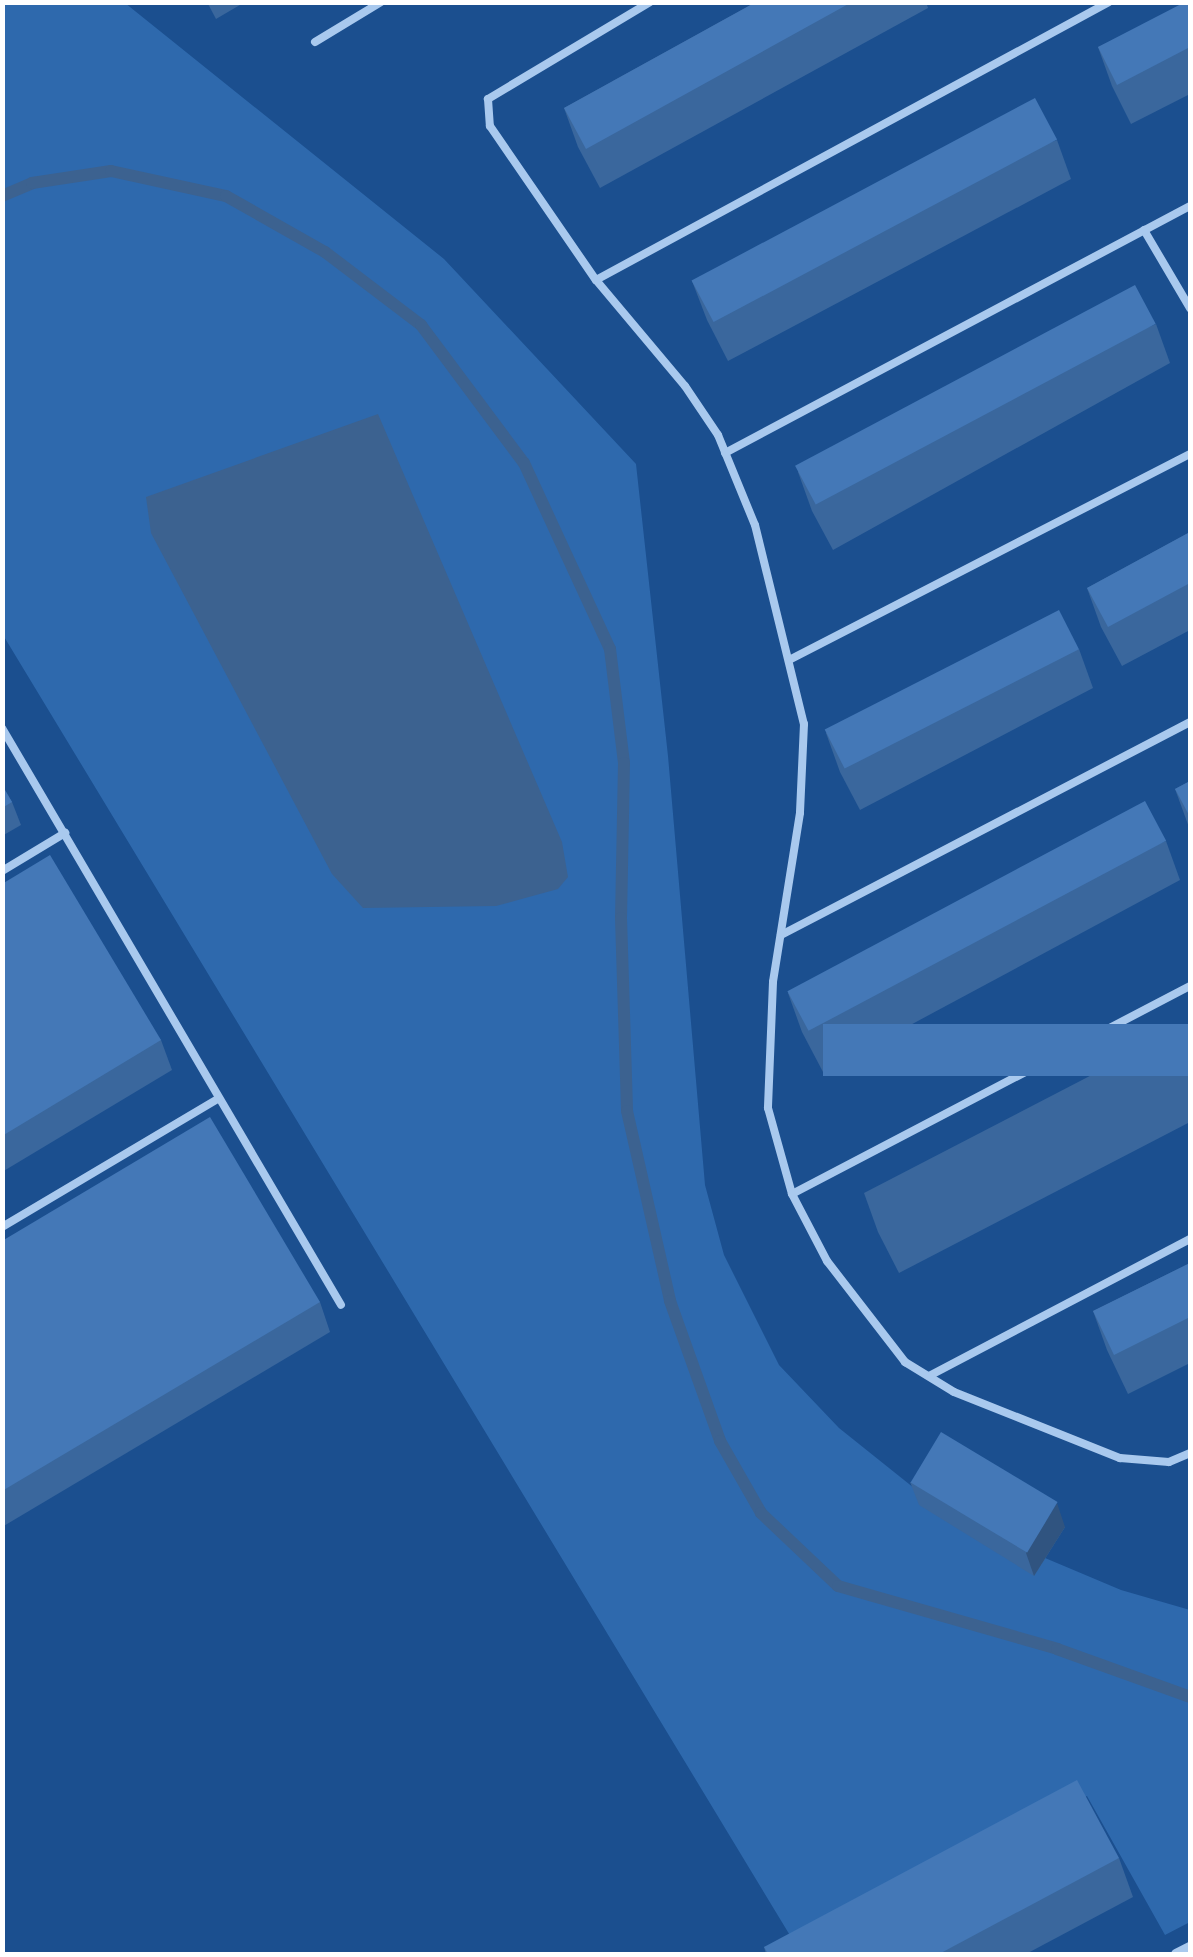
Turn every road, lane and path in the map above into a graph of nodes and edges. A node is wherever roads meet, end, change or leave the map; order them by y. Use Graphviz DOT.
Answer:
graph roads {
  1 [pos="381,2"];
  2 [pos="650,2"];
  3 [pos="1108,2"];
  4 [pos="315,42"];
  5 [pos="1190,206"];
  6 [pos="1144,230"];
  7 [pos="596,280"];
  8 [pos="1190,308"];
  9 [pos="725,453"];
  10 [pos="1190,454"];
  11 [pos="791,659"];
  12 [pos="1190,722"];
  13 [pos="2,728"];
  14 [pos="65,833"];
  15 [pos="2,871"];
  16 [pos="781,935"];
  17 [pos="1190,986"];
  18 [pos="218,1099"];
  19 [pos="792,1194"];
  20 [pos="2,1227"];
  21 [pos="1190,1239"];
  22 [pos="341,1306"];
  23 [pos="929,1376"];
  24 [pos="1190,1453"];
  25 [pos="1190,1947"];
  26 [pos="1176,1954"];
  1 -- 4 [label="lane"];
  2 -- 7 [label="lane"];
  3 -- 7 [label="lane"];
  5 -- 6 [label="lane"];
  6 -- 8 [label="lane"];
  6 -- 9 [label="lane"];
  7 -- 9 [label="lane"];
  9 -- 11 [label="lane"];
  10 -- 11 [label="lane"];
  11 -- 16 [label="lane"];
  12 -- 16 [label="lane"];
  13 -- 14 [label="lane"];
  14 -- 15 [label="lane"];
  14 -- 18 [label="lane"];
  16 -- 19 [label="lane"];
  17 -- 19 [label="lane"];
  18 -- 20 [label="lane"];
  18 -- 22 [label="lane"];
  19 -- 23 [label="lane"];
  21 -- 23 [label="lane"];
  23 -- 24 [label="lane"];
  25 -- 26 [label="street"];
}
